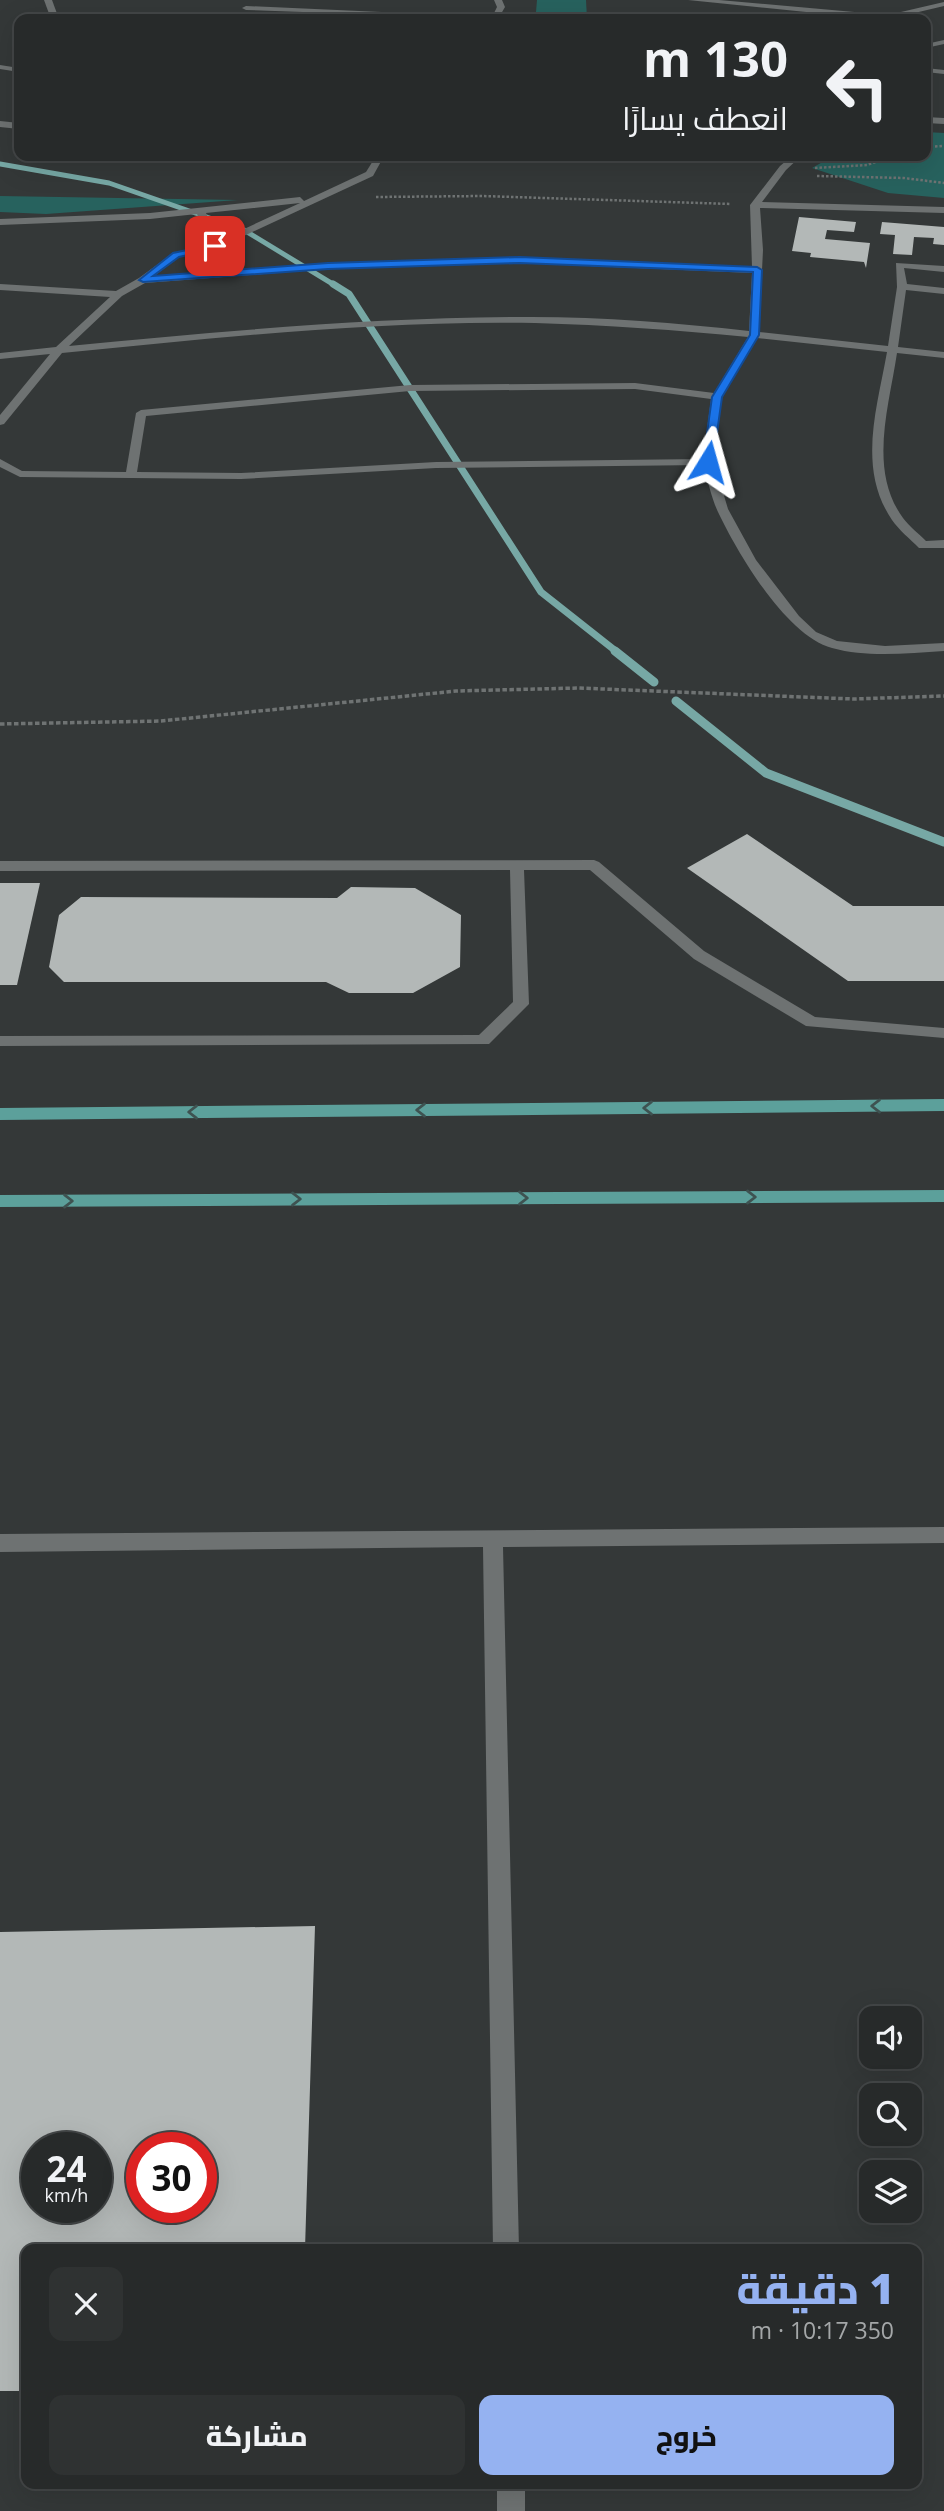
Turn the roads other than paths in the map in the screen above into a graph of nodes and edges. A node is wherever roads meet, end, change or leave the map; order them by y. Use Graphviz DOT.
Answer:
graph roads {
  1 [pos="692,0"];
  2 [pos="247,4"];
  3 [pos="944,4"];
  4 [pos="412,14"];
  5 [pos="854,14"];
  6 [pos="902,14"];
  7 [pos="377,161"];
  8 [pos="791,161"];
  9 [pos="323,198"];
  10 [pos="755,205"];
  11 [pos="944,210"];
  12 [pos="201,211"];
  13 [pos="0,222"];
  14 [pos="215,246"];
  15 [pos="944,269"];
  16 [pos="757,270"];
  17 [pos="143,280"];
  18 [pos="0,287"];
  19 [pos="902,287"];
  20 [pos="944,291"];
  21 [pos="118,294"];
  22 [pos="754,335"];
  23 [pos="894,350"];
  24 [pos="57,352"];
  25 [pos="944,355"];
  26 [pos="0,356"];
  27 [pos="717,397"];
  28 [pos="0,422"];
  29 [pos="0,462"];
  30 [pos="708,462"];
  31 [pos="131,475"];
  32 [pos="944,544"];
  33 [pos="944,647"];
  34 [pos="517,865"];
  35 [pos="0,866"];
  36 [pos="944,1033"];
  37 [pos="0,1041"];
  38 [pos="944,1105"];
  39 [pos="0,1114"];
  40 [pos="944,1196"];
  41 [pos="0,1201"];
  42 [pos="944,1535"];
  43 [pos="493,1539"];
  44 [pos="0,1544"];
  45 [pos="506,2244"];
  46 [pos="511,2489"];
  47 [pos="511,2511"];
  1 -- 5 [label="street"];
  2 -- 4 [label="street"];
  3 -- 6 [label="street"];
  7 -- 9 [label="street"];
  8 -- 10 [label="street"];
  9 -- 12 [label="street"];
  9 -- 14 [label="street"];
  10 -- 11 [label="street"];
  10 -- 16 [label="street"];
  12 -- 13 [label="street"];
  12 -- 14 [label="street"];
  14 -- 17 [label="street"];
  15 -- 19 [label="street"];
  16 -- 17 [label="street"];
  16 -- 22 [label="street"];
  17 -- 21 [label="street"];
  18 -- 21 [label="street"];
  19 -- 20 [label="street"];
  19 -- 23 [label="street"];
  21 -- 24 [label="street"];
  22 -- 23 [label="street"];
  22 -- 24 [label="street"];
  22 -- 27 [label="street"];
  23 -- 25 [label="street"];
  23 -- 32 [label="street"];
  24 -- 26 [label="street"];
  24 -- 28 [label="street"];
  27 -- 30 [label="street"];
  27 -- 31 [label="street"];
  29 -- 31 [label="street"];
  30 -- 31 [label="street"];
  30 -- 33 [label="street"];
  34 -- 35 [label="street"];
  34 -- 36 [label="street"];
  34 -- 37 [label="street"];
  38 -- 39 [label="main road, one-way"];
  41 -- 40 [label="main road, one-way"];
  42 -- 43 [label="street"];
  43 -- 44 [label="street"];
  43 -- 45 [label="street"];
  46 -- 47 [label="street"];
}
